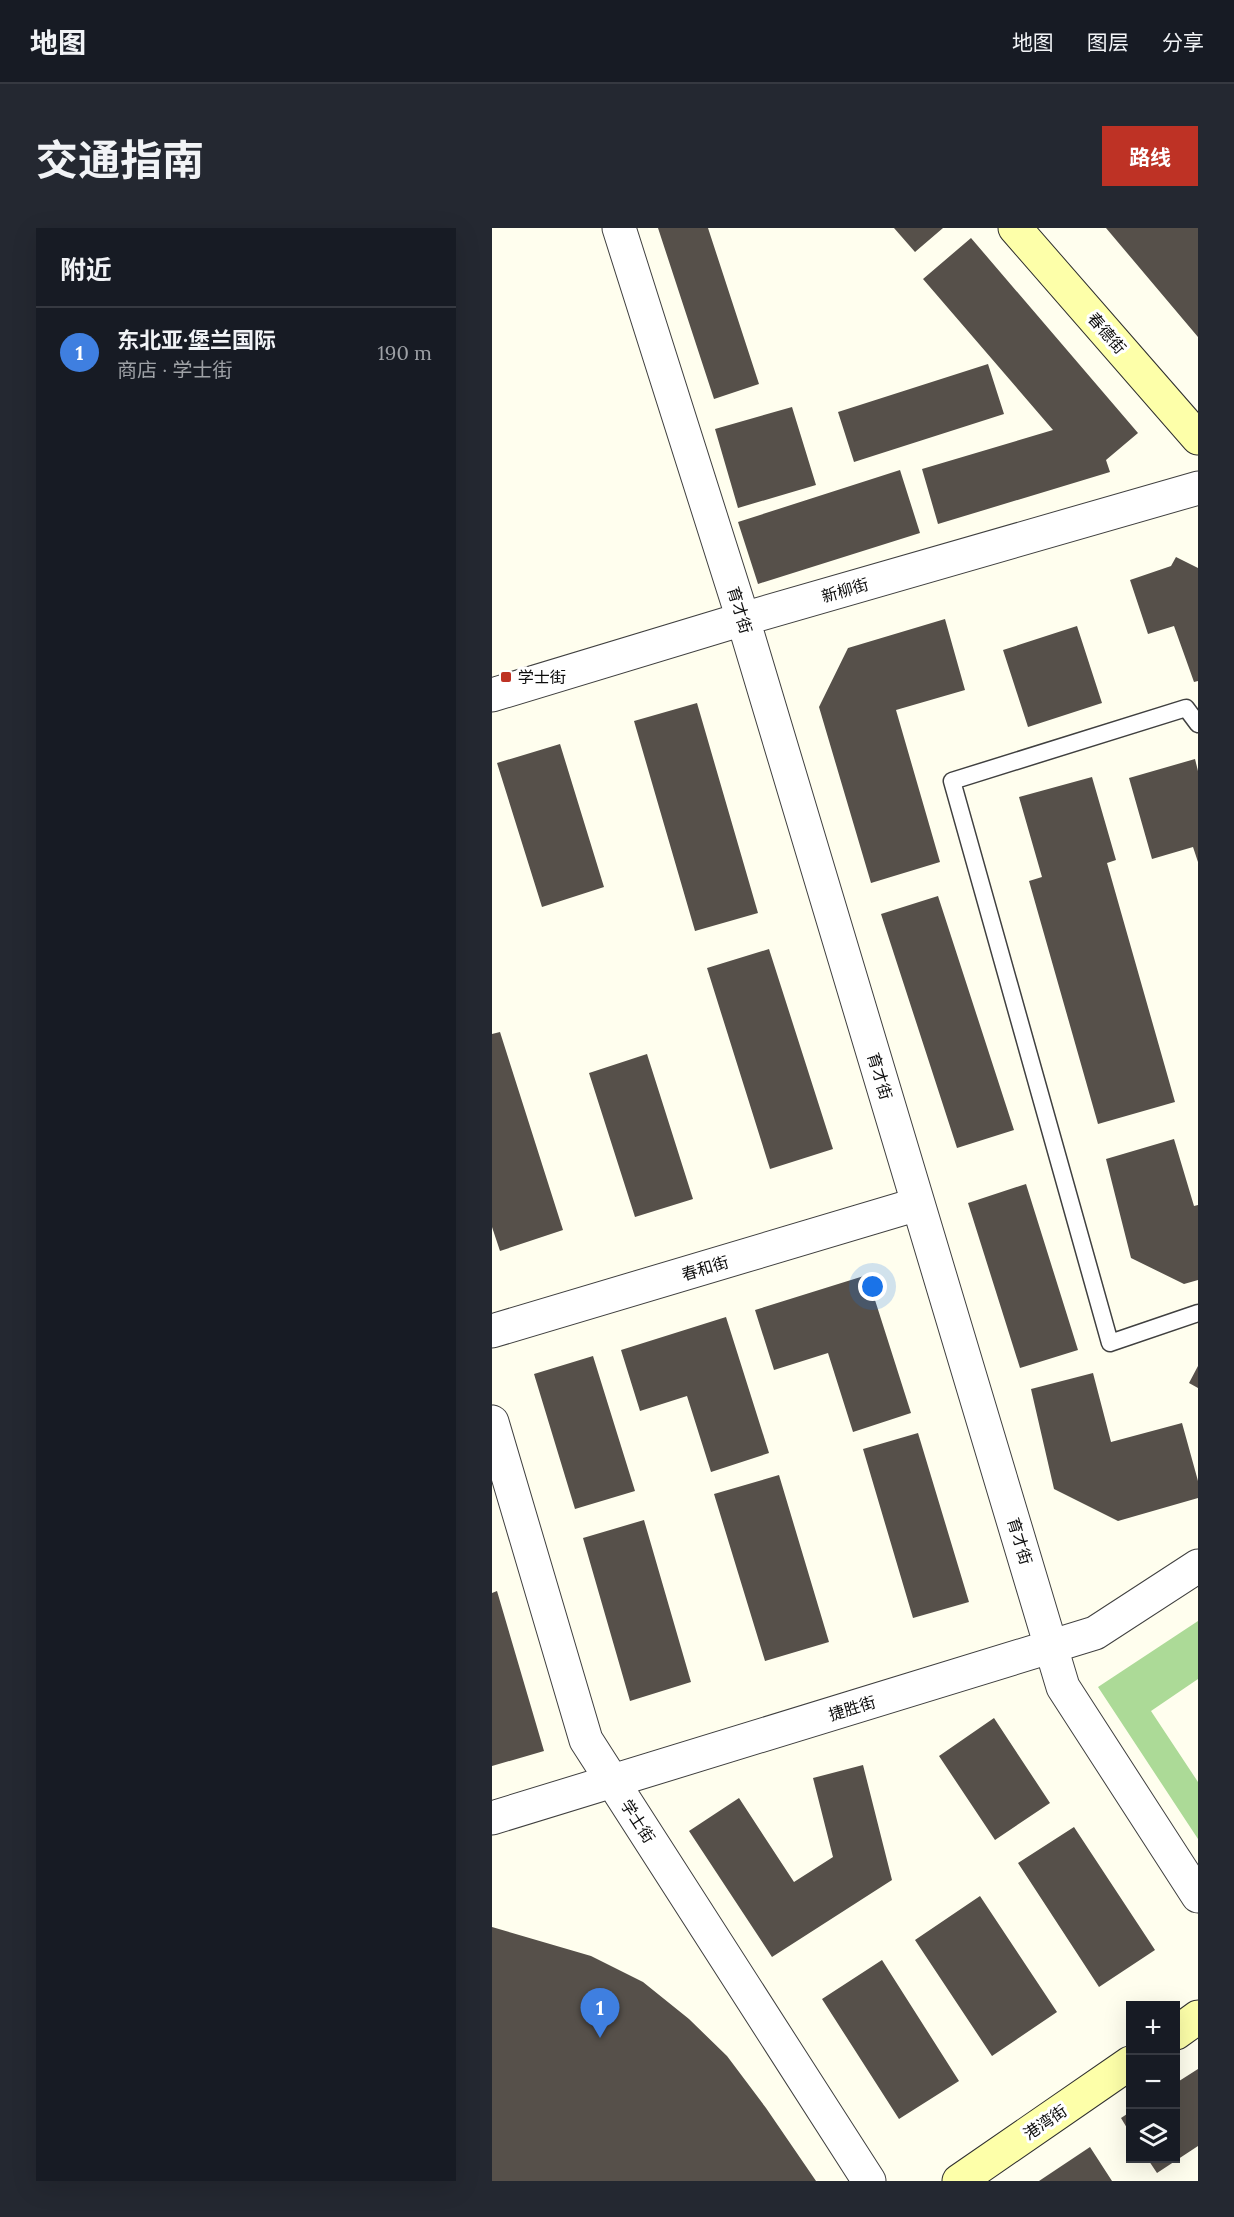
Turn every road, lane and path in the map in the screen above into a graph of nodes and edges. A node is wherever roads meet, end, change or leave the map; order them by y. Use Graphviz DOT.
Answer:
graph roads {
  1 [pos="619,228"];
  2 [pos="1016,228"];
  3 [pos="1198,438"];
  4 [pos="1198,488"];
  5 [pos="743,619"];
  6 [pos="492,695"];
  7 [pos="1198,724"];
  8 [pos="918,1204"];
  9 [pos="1198,1313"];
  10 [pos="492,1332"];
  11 [pos="492,1422"];
  12 [pos="1198,1566"];
  13 [pos="1051,1647"];
  14 [pos="613,1781"];
  15 [pos="492,1818"];
  16 [pos="1198,1896"];
  17 [pos="1198,2017"];
  18 [pos="1180,2030"];
  19 [pos="1126,2066"];
  20 [pos="869,2181"];
  21 [pos="959,2181"];
  1 -- 5 [label="street, 育才街"];
  2 -- 3 [label="street, 春德街"];
  4 -- 5 [label="street, 新柳街"];
  5 -- 6 [label="street, 新柳街"];
  5 -- 8 [label="street, 育才街"];
  7 -- 9 [label="lane"];
  8 -- 10 [label="street, 春和街"];
  8 -- 13 [label="street, 育才街"];
  11 -- 14 [label="street, 学士街"];
  12 -- 13 [label="street, 捷胜街"];
  13 -- 14 [label="street, 捷胜街"];
  13 -- 16 [label="street, 育才街"];
  14 -- 15 [label="street, 捷胜街"];
  14 -- 20 [label="street, 学士街"];
  17 -- 18 [label="street"];
  19 -- 21 [label="street, 港湾街"];
}
